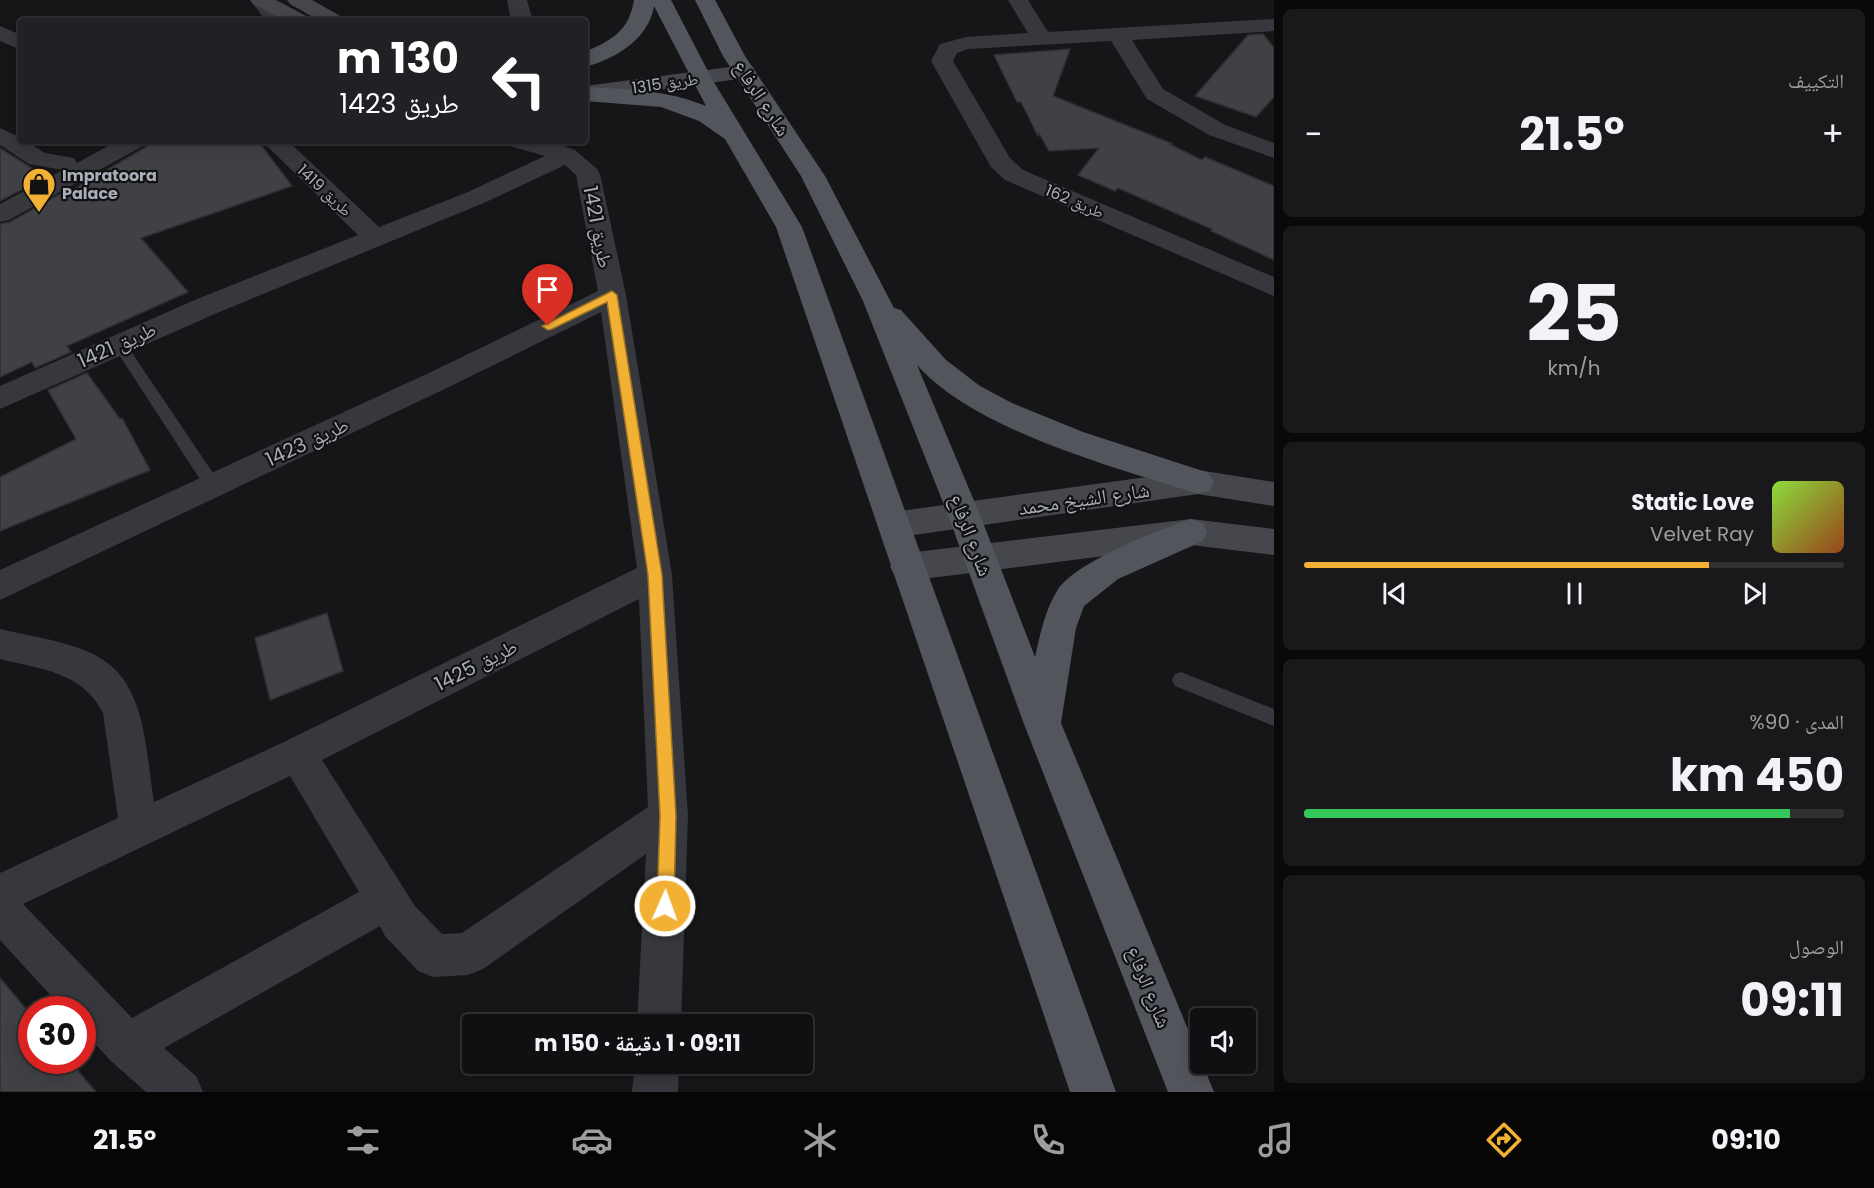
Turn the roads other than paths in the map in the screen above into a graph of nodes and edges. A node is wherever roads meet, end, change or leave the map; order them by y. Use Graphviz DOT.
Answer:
graph roads {
  1 [pos="260,0"];
  2 [pos="297,0"];
  3 [pos="517,0"];
  4 [pos="644,0"];
  5 [pos="661,0"];
  6 [pos="705,0"];
  7 [pos="1018,0"];
  8 [pos="275,18"];
  9 [pos="295,18"];
  10 [pos="327,18"];
  11 [pos="521,18"];
  12 [pos="1274,25"];
  13 [pos="0,32"];
  14 [pos="1117,33"];
  15 [pos="1041,37"];
  16 [pos="18,42"];
  17 [pos="588,58"];
  18 [pos="739,64"];
  19 [pos="696,70"];
  20 [pos="588,73"];
  21 [pos="588,93"];
  22 [pos="588,94"];
  23 [pos="0,135"];
  24 [pos="739,140"];
  25 [pos="100,144"];
  26 [pos="129,144"];
  27 [pos="277,144"];
  28 [pos="528,144"];
  29 [pos="1272,146"];
  30 [pos="566,155"];
  31 [pos="65,163"];
  32 [pos="0,198"];
  33 [pos="0,214"];
  34 [pos="377,239"];
  35 [pos="1274,287"];
  36 [pos="612,295"];
  37 [pos="877,301"];
  38 [pos="119,344"];
  39 [pos="0,398"];
  40 [pos="1198,482"];
  41 [pos="213,486"];
  42 [pos="1274,494"];
  43 [pos="964,515"];
  44 [pos="893,525"];
  45 [pos="1191,532"];
  46 [pos="1274,542"];
  47 [pos="981,556"];
  48 [pos="907,567"];
  49 [pos="655,575"];
  50 [pos="0,586"];
  51 [pos="0,644"];
  52 [pos="1181,680"];
  53 [pos="1274,718"];
  54 [pos="1043,724"];
  55 [pos="297,754"];
  56 [pos="668,816"];
  57 [pos="139,829"];
  58 [pos="0,894"];
  59 [pos="388,899"];
  60 [pos="0,910"];
  61 [pos="659,1014"];
  62 [pos="127,1045"];
  63 [pos="656,1074"];
  64 [pos="180,1092"];
  65 [pos="655,1092"];
  66 [pos="1093,1092"];
  67 [pos="1191,1092"];
  1 -- 8 [label="street"];
  1 -- 9 [label="street"];
  2 -- 10 [label="street"];
  3 -- 11 [label="street"];
  4 -- 17 [label="main road"];
  5 -- 19 [label="main road, شارع الرفاع"];
  6 -- 18 [label="main road, شارع الرفاع"];
  7 -- 15 [label="street"];
  12 -- 14 [label="street"];
  13 -- 16 [label="street"];
  14 -- 15 [label="street"];
  14 -- 29 [label="street"];
  15 -- 35 [label="street, طريق 162"];
  18 -- 19 [label="street, طريق 1315"];
  18 -- 37 [label="main road, شارع الرفاع"];
  19 -- 20 [label="street, طريق 1315"];
  19 -- 21 [label="street, طريق 1315"];
  19 -- 24 [label="main road, شارع الرفاع"];
  22 -- 24 [label="main road"];
  23 -- 31 [label="street"];
  24 -- 44 [label="main road, شارع الرفاع"];
  25 -- 31 [label="street"];
  26 -- 33 [label="street"];
  27 -- 34 [label="street, طريق 1419"];
  28 -- 30 [label="street, طريق 1421"];
  30 -- 34 [label="street, طريق 1421"];
  30 -- 36 [label="street, طريق 1421"];
  31 -- 32 [label="street"];
  34 -- 38 [label="street, طريق 1421"];
  36 -- 41 [label="street, طريق 1423"];
  36 -- 49 [label="street, طريق 1421"];
  37 -- 40 [label="main road"];
  37 -- 43 [label="main road, شارع الرفاع"];
  38 -- 39 [label="street, طريق 1421"];
  38 -- 41 [label="lane"];
  40 -- 42 [label="street, شارع الشيخ محمد"];
  40 -- 43 [label="street, شارع الشيخ محمد"];
  41 -- 50 [label="street, طريق 1423"];
  43 -- 44 [label="street, شارع الشيخ محمد"];
  43 -- 47 [label="main road, شارع الرفاع"];
  44 -- 48 [label="main road, شارع الرفاع"];
  45 -- 46 [label="street"];
  45 -- 47 [label="street"];
  45 -- 54 [label="main road"];
  47 -- 48 [label="street"];
  47 -- 54 [label="main road, شارع الرفاع"];
  48 -- 66 [label="main road, شارع الرفاع"];
  49 -- 55 [label="street, طريق 1425"];
  49 -- 56 [label="street, طريق 1421"];
  51 -- 57 [label="street"];
  52 -- 53 [label="lane"];
  54 -- 67 [label="main road, شارع الرفاع"];
  55 -- 57 [label="street, طريق 1425"];
  55 -- 59 [label="street"];
  56 -- 59 [label="street"];
  56 -- 61 [label="street, طريق 1421"];
  57 -- 58 [label="street, طريق 1425"];
  59 -- 62 [label="street"];
  60 -- 62 [label="street"];
  62 -- 64 [label="street"];
  63 -- 65 [label="street"];
}
